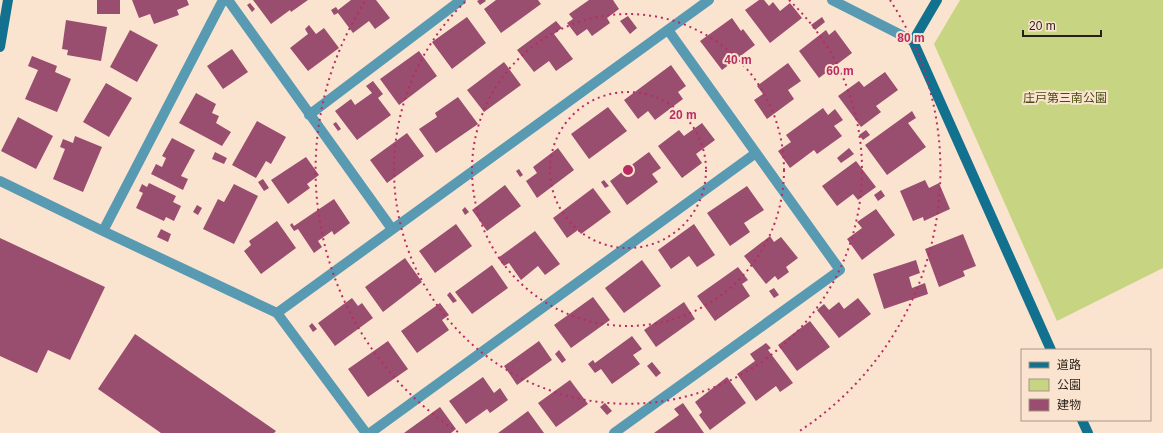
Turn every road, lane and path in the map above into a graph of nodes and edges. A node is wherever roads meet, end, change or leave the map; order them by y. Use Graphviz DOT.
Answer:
graph roads {
  1 [pos="8,0"];
  2 [pos="223,0"];
  3 [pos="228,0"];
  4 [pos="461,0"];
  5 [pos="709,0"];
  6 [pos="832,0"];
  7 [pos="937,0"];
  8 [pos="668,30"];
  9 [pos="913,41"];
  10 [pos="0,47"];
  11 [pos="309,115"];
  12 [pos="756,153"];
  13 [pos="0,181"];
  14 [pos="392,229"];
  15 [pos="103,231"];
  16 [pos="277,313"];
  17 [pos="1051,349"];
  18 [pos="1082,421"];
  19 [pos="366,433"];
  20 [pos="370,433"];
  21 [pos="614,433"];
  22 [pos="1088,433"];
  1 -- 10 [label="street"];
  2 -- 15 [label="street"];
  3 -- 11 [label="street"];
  4 -- 11 [label="street"];
  5 -- 8 [label="street"];
  6 -- 9 [label="street"];
  7 -- 9 [label="street"];
  8 -- 12 [label="street"];
  8 -- 14 [label="street"];
  9 -- 17 [label="street"];
  11 -- 14 [label="street"];
  12 -- 20 [label="street"];
  12 -- 21 [label="street"];
  13 -- 15 [label="street"];
  14 -- 16 [label="street"];
  15 -- 16 [label="street"];
  16 -- 19 [label="street"];
  18 -- 22 [label="street"];
}
